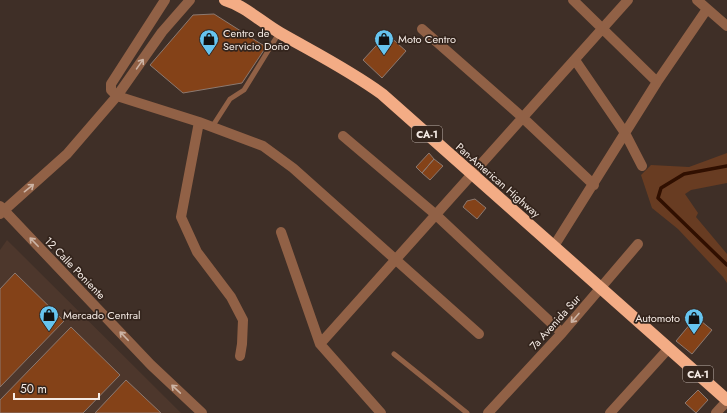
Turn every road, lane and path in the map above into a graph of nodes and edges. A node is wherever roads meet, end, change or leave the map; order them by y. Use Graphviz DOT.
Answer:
graph roads {
  1 [pos="165,0"];
  2 [pos="190,0"];
  3 [pos="573,0"];
  4 [pos="628,0"];
  5 [pos="697,0"];
  6 [pos="231,1"];
  7 [pos="708,9"];
  8 [pos="727,26"];
  9 [pos="422,29"];
  10 [pos="603,29"];
  11 [pos="279,33"];
  12 [pos="575,60"];
  13 [pos="657,82"];
  14 [pos="117,96"];
  15 [pos="522,117"];
  16 [pos="199,122"];
  17 [pos="212,127"];
  18 [pos="625,133"];
  19 [pos="343,136"];
  20 [pos="642,166"];
  21 [pos="472,173"];
  22 [pos="594,185"];
  23 [pos="1,210"];
  24 [pos="435,214"];
  25 [pos="281,232"];
  26 [pos="638,244"];
  27 [pos="554,246"];
  28 [pos="396,259"];
  29 [pos="601,288"];
  30 [pos="562,333"];
  31 [pos="479,334"];
  32 [pos="320,344"];
  33 [pos="669,348"];
  34 [pos="394,354"];
  35 [pos="240,356"];
  36 [pos="727,400"];
  37 [pos="202,413"];
  38 [pos="381,413"];
  39 [pos="467,413"];
  40 [pos="488,413"];
  41 [pos="610,413"];
  42 [pos="716,413"];
  1 -- 14 [label="street"];
  14 -- 2 [label="street, one-way"];
  3 -- 10 [label="street"];
  4 -- 10 [label="street"];
  5 -- 7 [label="street"];
  6 -- 11 [label="highway, Pan-American Highway / CA-1"];
  7 -- 8 [label="street"];
  7 -- 13 [label="street"];
  9 -- 15 [label="street"];
  10 -- 12 [label="street"];
  10 -- 13 [label="street"];
  11 -- 17 [label="lane"];
  11 -- 21 [label="highway, Pan-American Highway / CA-1"];
  12 -- 15 [label="street"];
  12 -- 18 [label="street"];
  13 -- 18 [label="street"];
  14 -- 16 [label="street"];
  23 -- 14 [label="street, one-way"];
  15 -- 21 [label="street"];
  15 -- 22 [label="street"];
  16 -- 17 [label="street"];
  16 -- 35 [label="street"];
  17 -- 28 [label="street"];
  18 -- 20 [label="street"];
  18 -- 22 [label="street"];
  19 -- 24 [label="street"];
  21 -- 24 [label="street"];
  21 -- 27 [label="highway, Pan-American Highway / CA-1"];
  22 -- 27 [label="street"];
  37 -- 23 [label="street, 12 Calle Poniente, one-way"];
  24 -- 28 [label="street"];
  24 -- 30 [label="street"];
  25 -- 32 [label="street"];
  26 -- 29 [label="street, 7a Avenida Sur"];
  27 -- 29 [label="highway, Pan-American Highway / CA-1"];
  28 -- 31 [label="street"];
  28 -- 32 [label="street"];
  29 -- 30 [label="street, 7a Avenida Sur, one-way"];
  29 -- 33 [label="highway, Pan-American Highway / CA-1"];
  30 -- 40 [label="street, 7a Avenida Sur"];
  32 -- 38 [label="street"];
  33 -- 36 [label="highway, Pan-American Highway / CA-1"];
  33 -- 41 [label="street"];
  34 -- 39 [label="lane"];
  36 -- 42 [label="street"];
}
